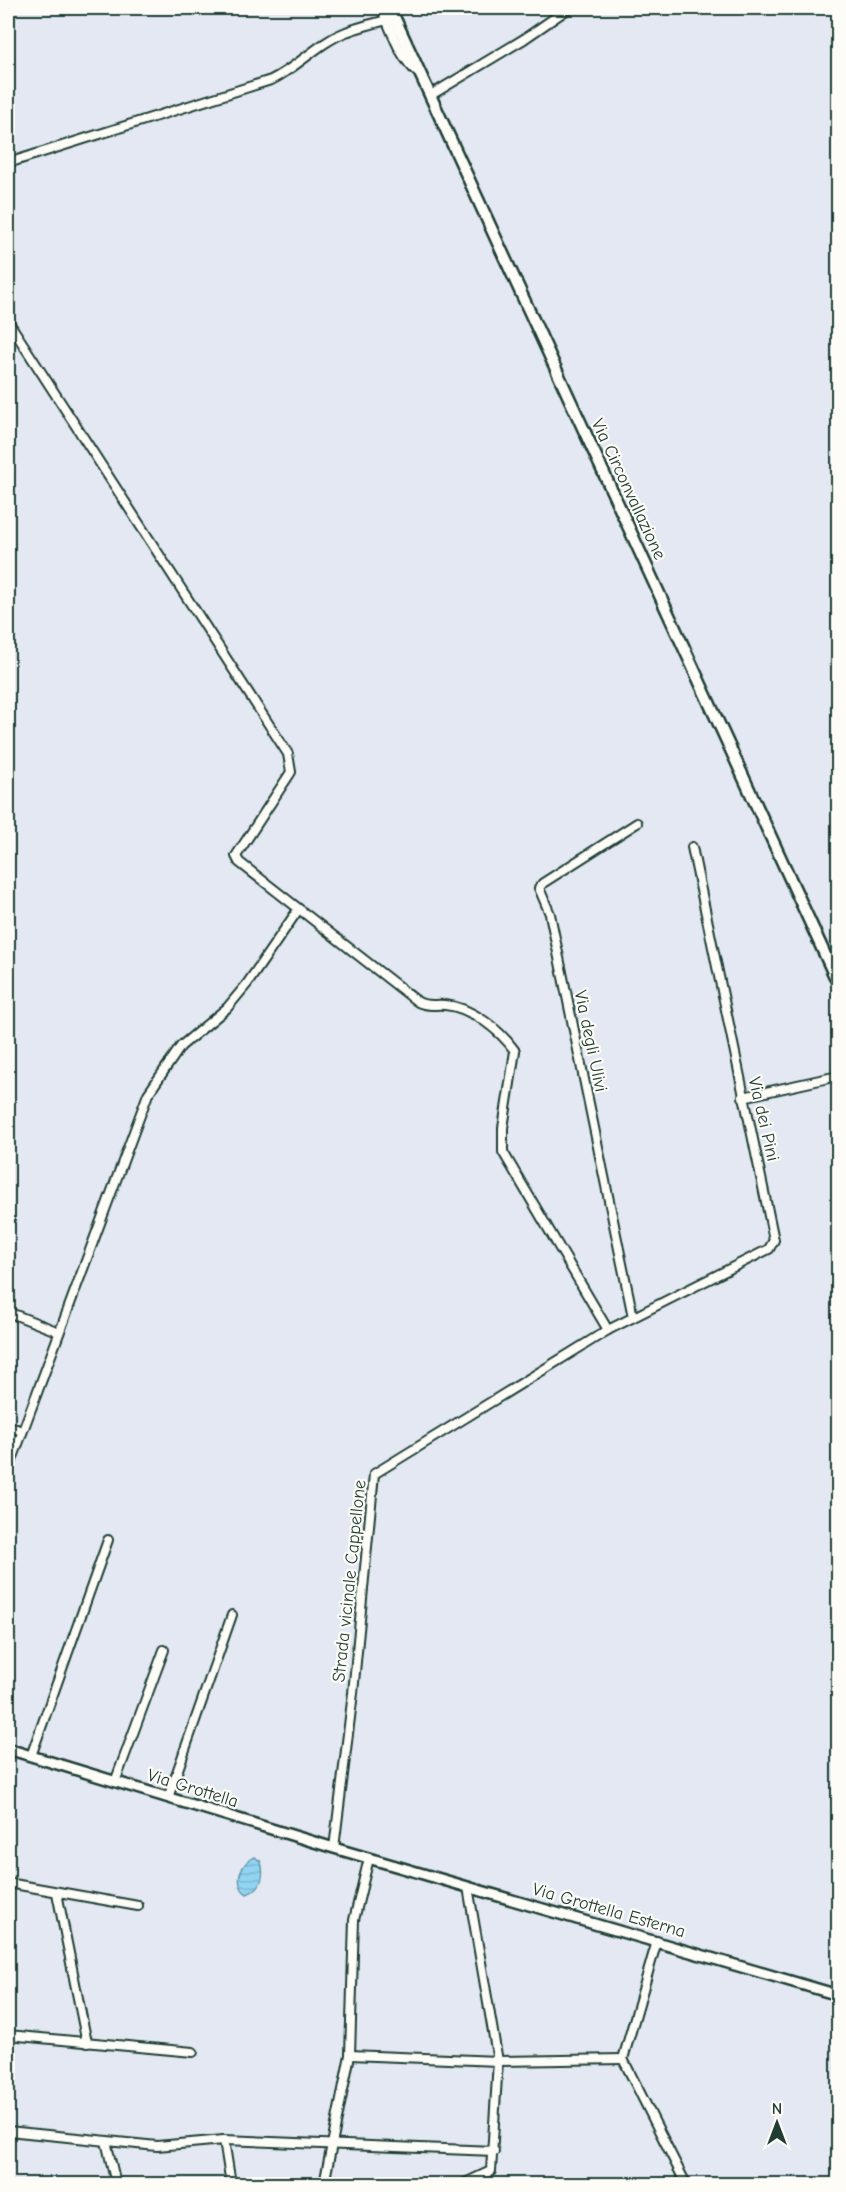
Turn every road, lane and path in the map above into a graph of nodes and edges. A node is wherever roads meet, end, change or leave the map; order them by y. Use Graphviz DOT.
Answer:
graph roads {
  1 [pos="381,8"];
  2 [pos="390,8"];
  3 [pos="568,8"];
  4 [pos="391,19"];
  5 [pos="431,95"];
  6 [pos="8,164"];
  7 [pos="8,321"];
  8 [pos="637,823"];
  9 [pos="692,847"];
  10 [pos="298,910"];
  11 [pos="838,983"];
  12 [pos="838,1076"];
  13 [pos="743,1097"];
  14 [pos="8,1312"];
  15 [pos="633,1317"];
  16 [pos="608,1330"];
  17 [pos="59,1332"];
  18 [pos="8,1426"];
  19 [pos="22,1431"];
  20 [pos="8,1471"];
  21 [pos="108,1540"];
  22 [pos="232,1615"];
  23 [pos="164,1650"];
  24 [pos="8,1749"];
  25 [pos="31,1756"];
  26 [pos="115,1782"];
  27 [pos="168,1798"];
  28 [pos="334,1848"];
  29 [pos="369,1858"];
  30 [pos="8,1883"];
  31 [pos="468,1887"];
  32 [pos="57,1893"];
  33 [pos="138,1906"];
  34 [pos="657,1941"];
  35 [pos="838,1995"];
  36 [pos="8,2035"];
  37 [pos="87,2043"];
  38 [pos="192,2052"];
  39 [pos="350,2055"];
  40 [pos="623,2059"];
  41 [pos="498,2061"];
  42 [pos="8,2132"];
  43 [pos="224,2140"];
  44 [pos="106,2141"];
  45 [pos="332,2143"];
  46 [pos="494,2151"];
  47 [pos="116,2184"];
  48 [pos="231,2184"];
  49 [pos="324,2184"];
  50 [pos="463,2184"];
  51 [pos="686,2184"];
  1 -- 4 [label="street"];
  2 -- 4 [label="main road, Via Circonvallazione"];
  3 -- 5 [label="street"];
  4 -- 5 [label="main road, Via Circonvallazione"];
  4 -- 6 [label="street"];
  5 -- 11 [label="main road, Via Circonvallazione"];
  7 -- 10 [label="street"];
  8 -- 15 [label="street, Via degli Ulivi"];
  9 -- 13 [label="street, Via dei Pini"];
  10 -- 16 [label="street"];
  10 -- 17 [label="street"];
  12 -- 13 [label="street"];
  13 -- 15 [label="street, Via dei Pini"];
  14 -- 17 [label="street"];
  15 -- 16 [label="street, Strada vicinale Cappellone"];
  16 -- 28 [label="street, Strada vicinale Cappellone"];
  17 -- 19 [label="street"];
  18 -- 19 [label="street"];
  19 -- 20 [label="street"];
  21 -- 25 [label="street"];
  22 -- 27 [label="street"];
  23 -- 26 [label="street"];
  24 -- 25 [label="street, Via Grottella"];
  25 -- 26 [label="street, Via Grottella"];
  26 -- 27 [label="street, Via Grottella"];
  27 -- 28 [label="street, Via Grottella"];
  28 -- 29 [label="street, Via Grottella"];
  29 -- 31 [label="street, Via Grottella Esterna"];
  29 -- 39 [label="street"];
  30 -- 32 [label="street"];
  31 -- 34 [label="street, Via Grottella Esterna"];
  31 -- 41 [label="street"];
  32 -- 33 [label="street"];
  32 -- 37 [label="street"];
  34 -- 35 [label="street, Via Grottella Esterna"];
  34 -- 40 [label="street"];
  36 -- 37 [label="street"];
  37 -- 38 [label="street"];
  39 -- 41 [label="street"];
  39 -- 45 [label="street"];
  40 -- 41 [label="street"];
  40 -- 51 [label="street"];
  41 -- 46 [label="street"];
  42 -- 44 [label="street"];
  43 -- 44 [label="street"];
  43 -- 45 [label="street"];
  43 -- 48 [label="street"];
  44 -- 47 [label="street"];
  45 -- 46 [label="street"];
  45 -- 49 [label="street"];
  46 -- 50 [label="street"];
}
